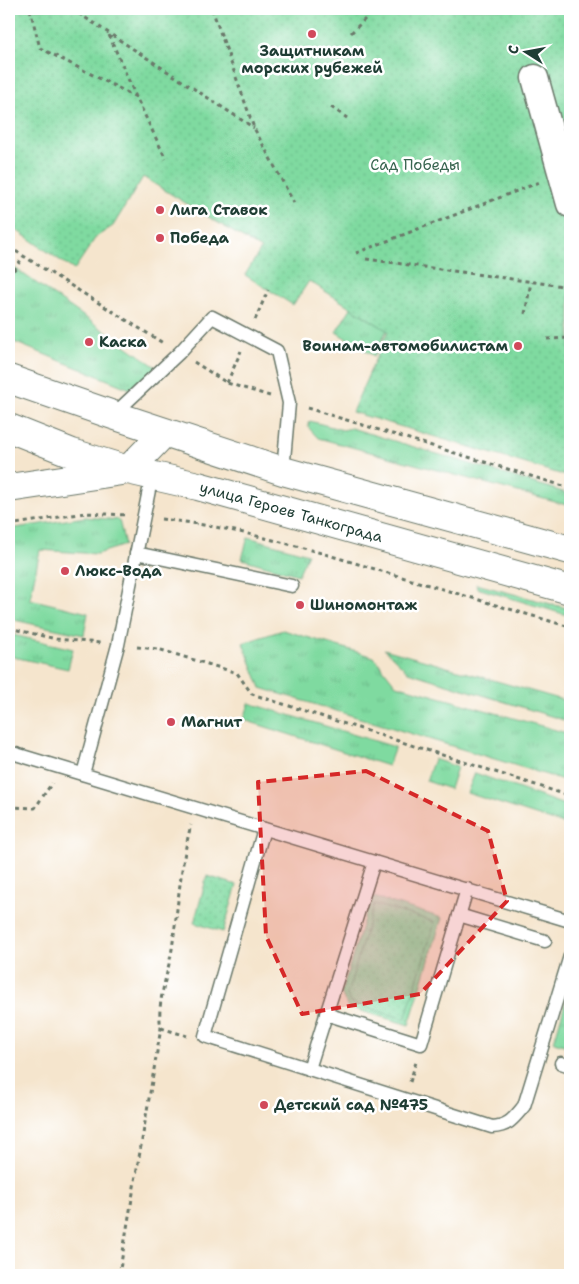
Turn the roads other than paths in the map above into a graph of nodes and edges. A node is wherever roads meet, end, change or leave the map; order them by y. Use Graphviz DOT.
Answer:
graph roads {
  1 [pos="535,78"];
  2 [pos="570,204"];
  3 [pos="9,379"];
  4 [pos="113,415"];
  5 [pos="9,428"];
  6 [pos="164,433"];
  7 [pos="283,471"];
  8 [pos="140,473"];
  9 [pos="9,488"];
  10 [pos="570,550"];
  11 [pos="136,553"];
  12 [pos="292,586"];
  13 [pos="570,590"];
  14 [pos="9,752"];
  15 [pos="83,774"];
  16 [pos="264,828"];
  17 [pos="374,862"];
  18 [pos="466,890"];
  19 [pos="459,915"];
  20 [pos="570,920"];
  21 [pos="545,941"];
  22 [pos="570,956"];
  23 [pos="326,1014"];
  24 [pos="309,1069"];
  1 -- 2 [label="street"];
  3 -- 4 [label="main road"];
  4 -- 6 [label="main road"];
  4 -- 7 [label="lane"];
  5 -- 8 [label="main road"];
  6 -- 7 [label="main road"];
  6 -- 8 [label="main road"];
  7 -- 10 [label="main road"];
  8 -- 9 [label="main road, улица Героев Танкограда"];
  8 -- 11 [label="lane"];
  8 -- 13 [label="main road, улица Героев Танкограда"];
  11 -- 12 [label="lane"];
  11 -- 15 [label="lane"];
  14 -- 15 [label="lane"];
  15 -- 16 [label="lane"];
  16 -- 17 [label="lane"];
  16 -- 24 [label="lane"];
  17 -- 18 [label="lane"];
  17 -- 23 [label="lane"];
  18 -- 19 [label="lane"];
  18 -- 20 [label="lane"];
  19 -- 21 [label="lane"];
  19 -- 23 [label="lane"];
  22 -- 24 [label="lane"];
  23 -- 24 [label="lane"];
}
